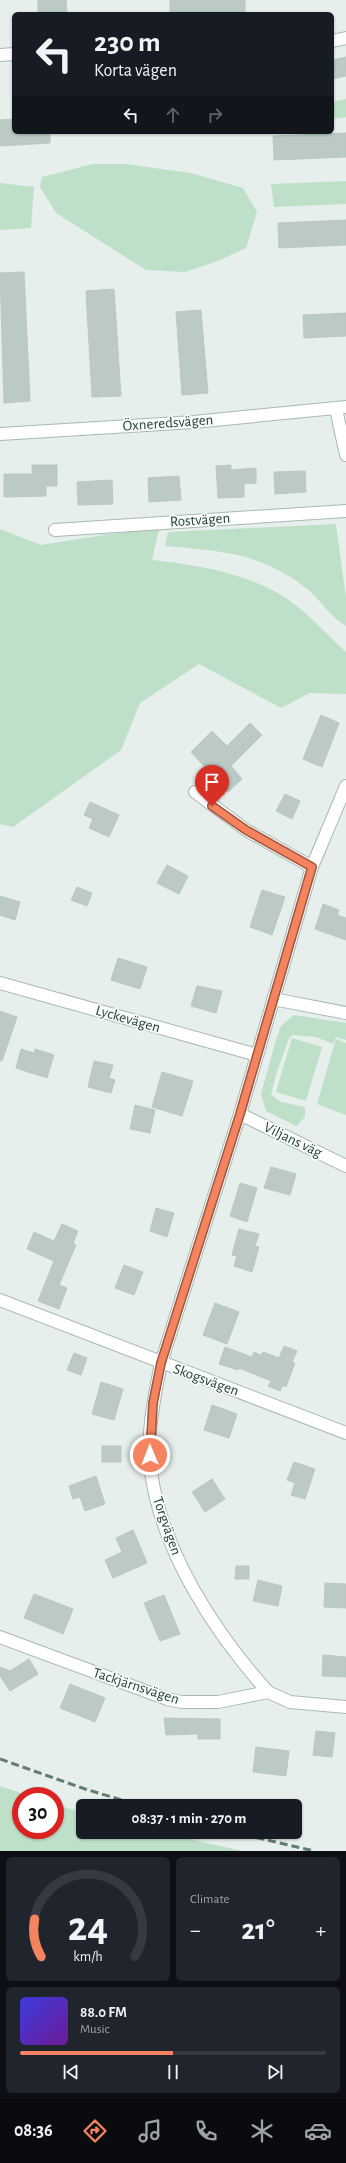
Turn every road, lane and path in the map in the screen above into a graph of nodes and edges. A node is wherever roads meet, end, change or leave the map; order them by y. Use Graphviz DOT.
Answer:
graph roads {
  1 [pos="346,38"];
  2 [pos="334,41"];
  3 [pos="12,54"];
  4 [pos="0,55"];
  5 [pos="341,408"];
  6 [pos="0,434"];
  7 [pos="346,454"];
  8 [pos="346,511"];
  9 [pos="55,530"];
  10 [pos="346,786"];
  11 [pos="195,792"];
  12 [pos="312,867"];
  13 [pos="0,983"];
  14 [pos="273,999"];
  15 [pos="346,1013"];
  16 [pos="257,1055"];
  17 [pos="240,1114"];
  18 [pos="346,1166"];
  19 [pos="0,1300"];
  20 [pos="161,1363"];
  21 [pos="346,1433"];
  22 [pos="0,1637"];
  23 [pos="268,1692"];
  24 [pos="346,1707"];
  1 -- 2 [label="street"];
  3 -- 4 [label="street"];
  5 -- 6 [label="street, Öxneredsvägen"];
  5 -- 7 [label="street"];
  8 -- 9 [label="street, Rostvägen"];
  10 -- 12 [label="street, Torgvägen"];
  11 -- 12 [label="street"];
  12 -- 14 [label="street, Torgvägen"];
  13 -- 16 [label="street, Lyckevägen"];
  14 -- 15 [label="street"];
  14 -- 16 [label="street, Torgvägen"];
  16 -- 17 [label="street, Torgvägen"];
  17 -- 18 [label="street, Viljans väg"];
  17 -- 20 [label="street, Torgvägen"];
  19 -- 20 [label="street, Skogsvägen"];
  20 -- 21 [label="street, Skogsvägen"];
  20 -- 23 [label="street, Torgvägen"];
  22 -- 23 [label="street, Tackjärnsvägen"];
  23 -- 24 [label="street"];
}
